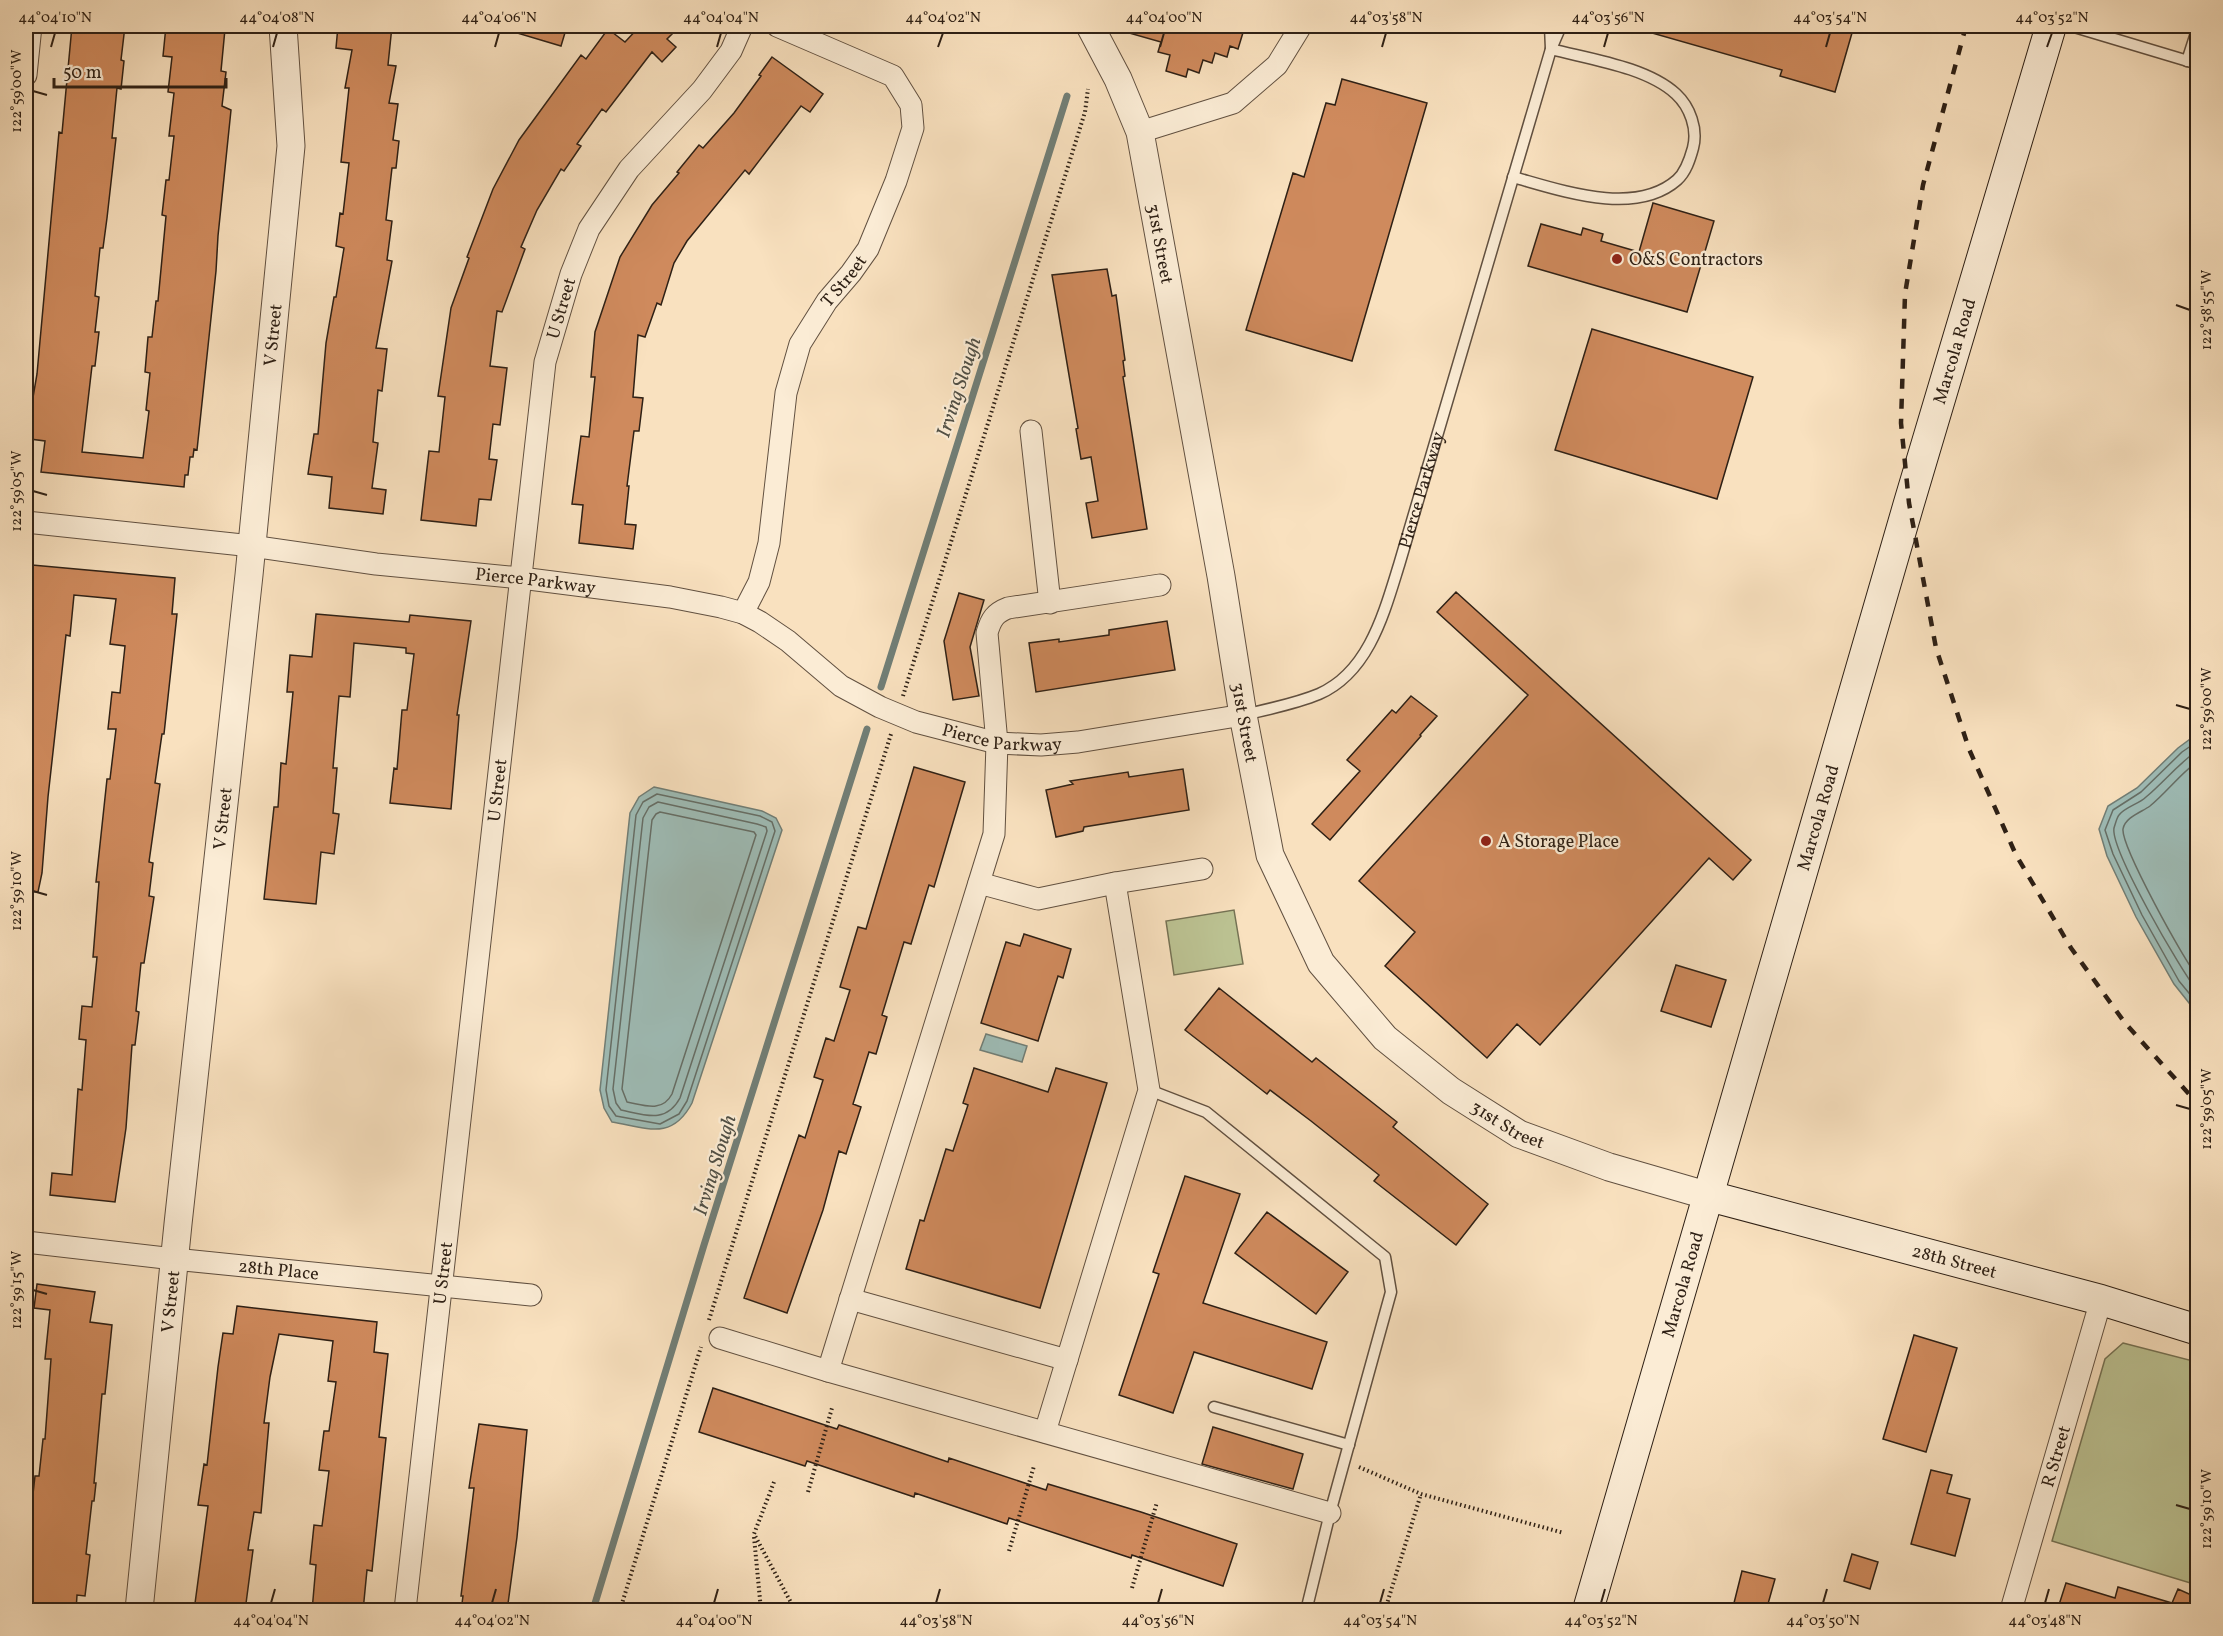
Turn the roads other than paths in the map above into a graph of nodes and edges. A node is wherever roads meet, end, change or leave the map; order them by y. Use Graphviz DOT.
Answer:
graph roads {
  1 [pos="31,26"];
  2 [pos="283,26"];
  3 [pos="742,26"];
  4 [pos="777,26"];
  5 [pos="1090,26"];
  6 [pos="1301,26"];
  7 [pos="1550,26"];
  8 [pos="1561,26"];
  9 [pos="2051,26"];
  10 [pos="2071,26"];
  11 [pos="2198,27"];
  12 [pos="1551,49"];
  13 [pos="2192,62"];
  14 [pos="26,75"];
  15 [pos="1140,132"];
  16 [pos="1513,177"];
  17 [pos="1031,431"];
  18 [pos="26,522"];
  19 [pos="252,546"];
  20 [pos="521,578"];
  21 [pos="1160,585"];
  22 [pos="1050,603"];
  23 [pos="743,614"];
  24 [pos="1243,715"];
  25 [pos="997,743"];
  26 [pos="1203,869"];
  27 [pos="979,883"];
  28 [pos="1115,883"];
  29 [pos="1149,1090"];
  30 [pos="1709,1196"];
  31 [pos="26,1242"];
  32 [pos="174,1259"];
  33 [pos="442,1286"];
  34 [pos="531,1295"];
  35 [pos="850,1299"];
  36 [pos="2101,1300"];
  37 [pos="2198,1330"];
  38 [pos="710,1335"];
  39 [pos="1067,1360"];
  40 [pos="828,1371"];
  41 [pos="1214,1407"];
  42 [pos="1045,1432"];
  43 [pos="1349,1445"];
  44 [pos="1330,1513"];
  45 [pos="139,1611"];
  46 [pos="405,1611"];
  47 [pos="1310,1611"];
  48 [pos="1588,1611"];
  49 [pos="2012,1611"];
  1 -- 14 [label="street"];
  2 -- 19 [label="street, V Street"];
  3 -- 20 [label="street, U Street"];
  4 -- 23 [label="street, T Street"];
  5 -- 15 [label="street, 31st Street"];
  6 -- 15 [label="street"];
  7 -- 12 [label="lane, Pierce Parkway"];
  8 -- 12 [label="lane, Pierce Parkway"];
  9 -- 30 [label="main road, Marcola Road"];
  10 -- 13 [label="lane"];
  11 -- 13 [label="lane"];
  12 -- 16 [label="lane, Pierce Parkway"];
  12 -- 16 [label="lane"];
  15 -- 24 [label="street, 31st Street"];
  16 -- 24 [label="lane, Pierce Parkway"];
  17 -- 22 [label="street"];
  18 -- 19 [label="street, Pierce Parkway"];
  19 -- 20 [label="street, Pierce Parkway"];
  19 -- 32 [label="street, V Street"];
  20 -- 23 [label="street, Pierce Parkway"];
  20 -- 33 [label="street, U Street"];
  21 -- 22 [label="street"];
  22 -- 25 [label="street"];
  23 -- 25 [label="street, Pierce Parkway"];
  24 -- 25 [label="street, Pierce Parkway"];
  24 -- 30 [label="street, 31st Street"];
  25 -- 27 [label="street"];
  26 -- 28 [label="street"];
  27 -- 28 [label="street"];
  27 -- 35 [label="street"];
  28 -- 29 [label="street"];
  29 -- 39 [label="street"];
  29 -- 43 [label="lane"];
  30 -- 36 [label="main road, 28th Street"];
  30 -- 48 [label="main road, Marcola Road"];
  31 -- 32 [label="street, 28th Place"];
  32 -- 33 [label="street, 28th Place"];
  32 -- 45 [label="street, V Street"];
  33 -- 34 [label="street, 28th Place"];
  33 -- 46 [label="street, U Street"];
  35 -- 39 [label="street"];
  35 -- 40 [label="street"];
  36 -- 37 [label="main road, 28th Street"];
  36 -- 49 [label="street, R Street"];
  38 -- 40 [label="street"];
  39 -- 42 [label="street"];
  40 -- 42 [label="street"];
  41 -- 43 [label="lane"];
  42 -- 44 [label="street"];
  43 -- 44 [label="lane"];
  44 -- 47 [label="lane"];
}
